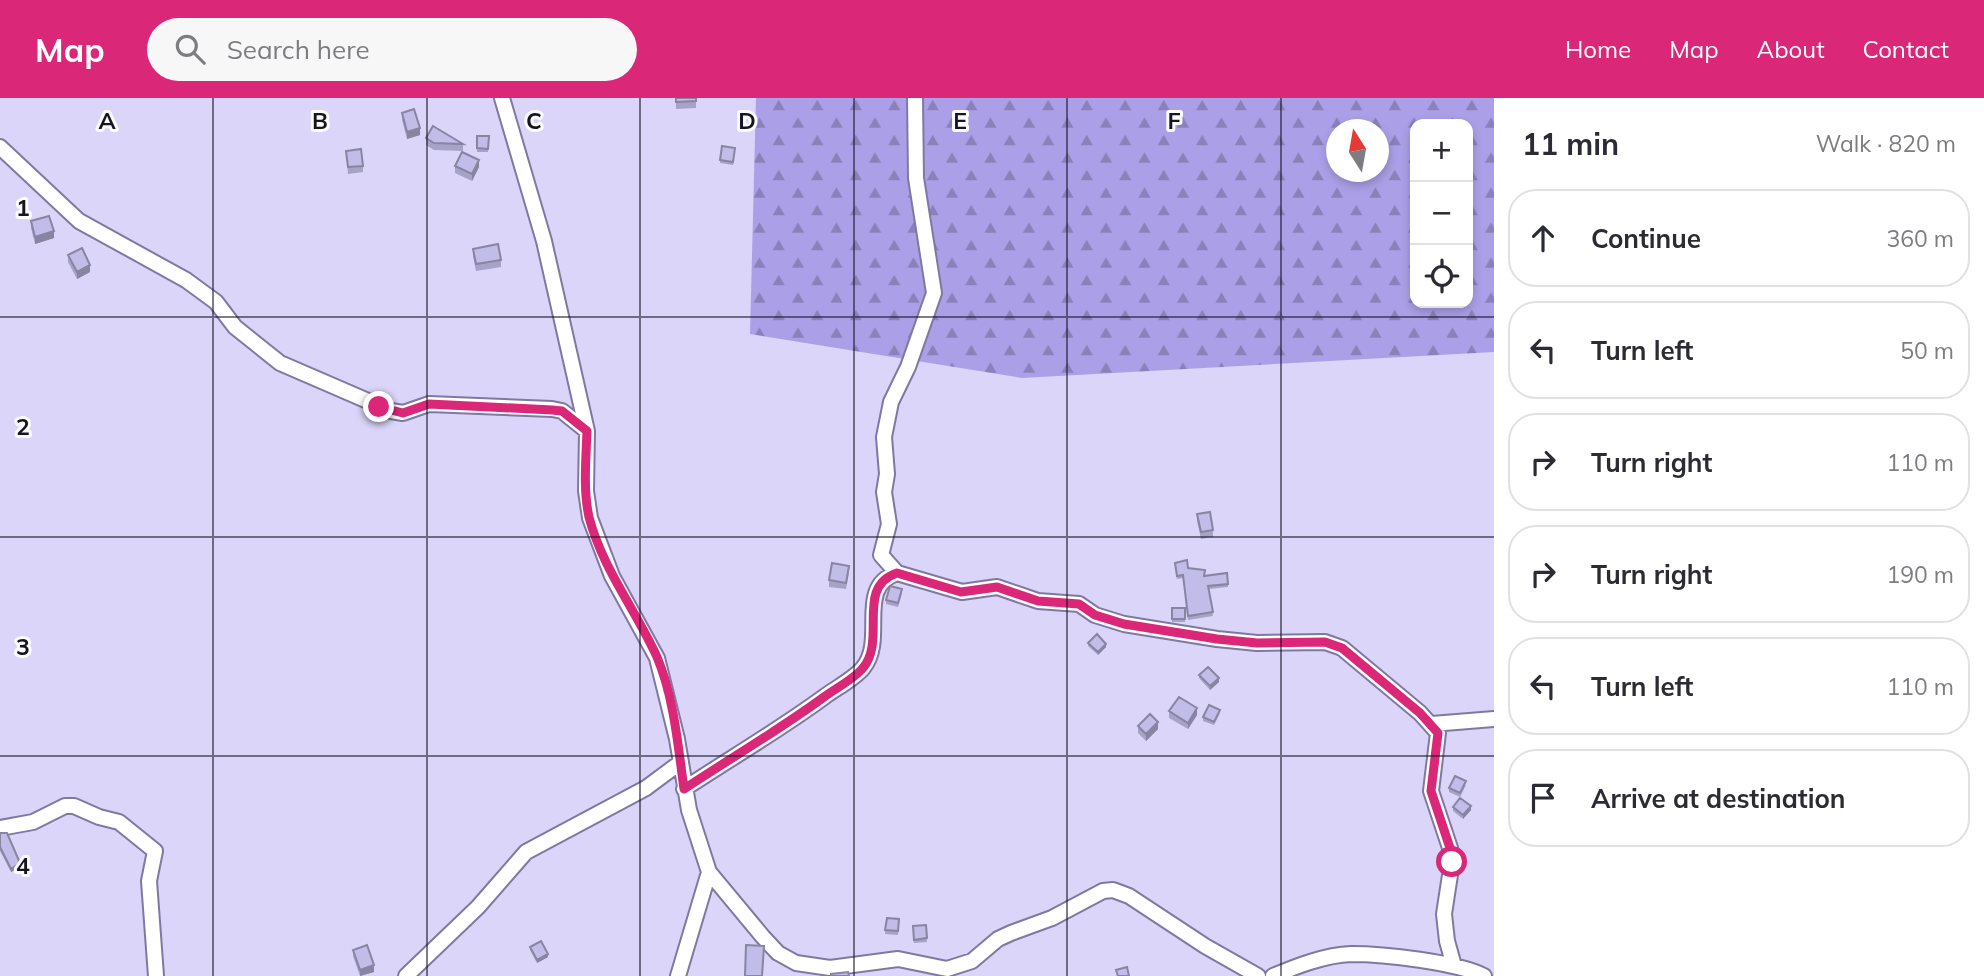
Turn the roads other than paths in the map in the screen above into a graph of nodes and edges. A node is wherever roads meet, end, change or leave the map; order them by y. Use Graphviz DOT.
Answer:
graph roads {
  1 [pos="502,98"];
  2 [pos="915,98"];
  3 [pos="0,146"];
  4 [pos="587,431"];
  5 [pos="881,551"];
  6 [pos="897,573"];
  7 [pos="876,589"];
  8 [pos="1494,719"];
  9 [pos="1432,724"];
  10 [pos="681,762"];
  11 [pos="684,789"];
  12 [pos="0,828"];
  13 [pos="709,872"];
  14 [pos="1454,966"];
  15 [pos="156,976"];
  16 [pos="406,976"];
  17 [pos="678,976"];
  18 [pos="1258,976"];
  19 [pos="1273,976"];
  20 [pos="1484,976"];
  1 -- 4 [label="street"];
  2 -- 5 [label="street"];
  3 -- 4 [label="street"];
  4 -- 10 [label="street"];
  5 -- 6 [label="street"];
  5 -- 7 [label="street"];
  6 -- 7 [label="street"];
  6 -- 9 [label="street"];
  7 -- 11 [label="street"];
  8 -- 9 [label="street"];
  9 -- 14 [label="street"];
  10 -- 11 [label="street"];
  10 -- 16 [label="street"];
  11 -- 13 [label="street"];
  12 -- 15 [label="street"];
  13 -- 17 [label="street"];
  13 -- 18 [label="street"];
  14 -- 19 [label="street"];
  14 -- 20 [label="street"];
}
